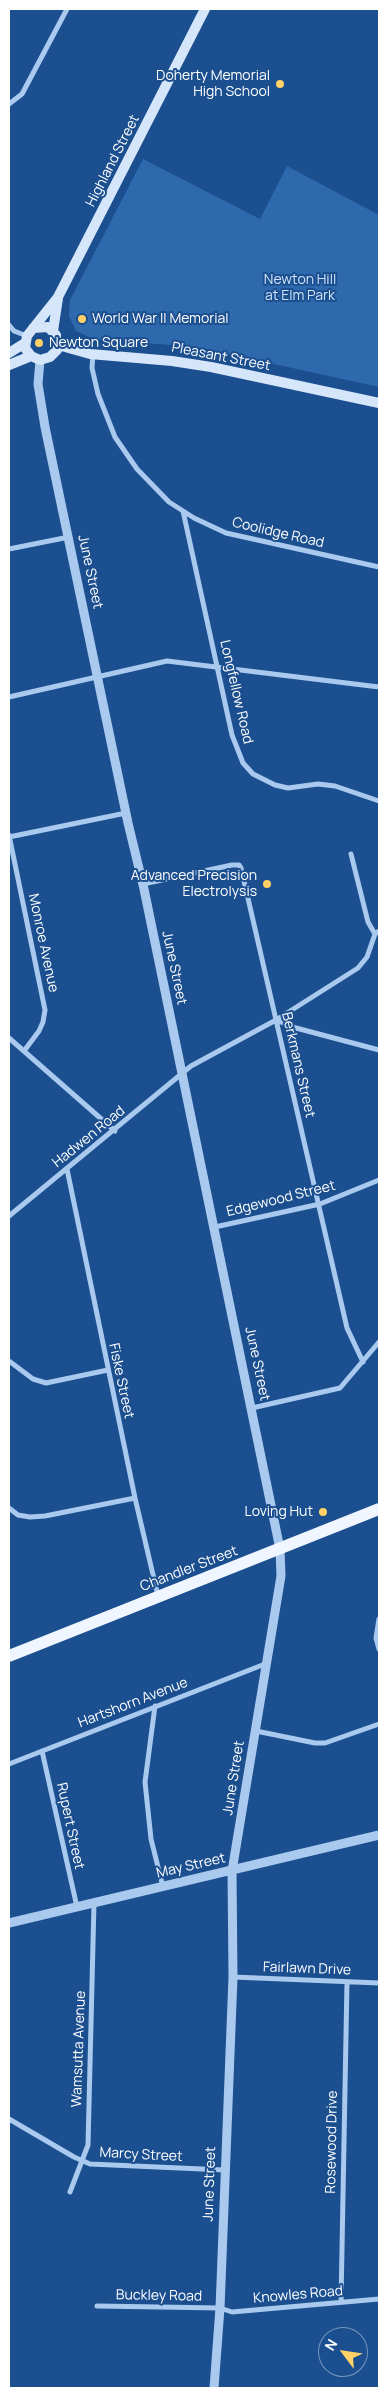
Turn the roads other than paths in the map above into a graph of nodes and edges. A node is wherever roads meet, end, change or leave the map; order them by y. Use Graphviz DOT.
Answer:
graph roads {
  1 [pos="67,9"];
  2 [pos="205,9"];
  3 [pos="9,104"];
  4 [pos="58,298"];
  5 [pos="9,325"];
  6 [pos="54,331"];
  7 [pos="28,336"];
  8 [pos="58,345"];
  9 [pos="9,353"];
  10 [pos="93,354"];
  11 [pos="36,358"];
  12 [pos="9,365"];
  13 [pos="379,403"];
  14 [pos="183,511"];
  15 [pos="69,537"];
  16 [pos="9,548"];
  17 [pos="379,567"];
  18 [pos="218,667"];
  19 [pos="98,676"];
  20 [pos="379,686"];
  21 [pos="9,697"];
  22 [pos="379,801"];
  23 [pos="126,813"];
  24 [pos="9,837"];
  25 [pos="351,854"];
  26 [pos="143,884"];
  27 [pos="377,933"];
  28 [pos="276,1020"];
  29 [pos="9,1038"];
  30 [pos="379,1050"];
  31 [pos="24,1051"];
  32 [pos="183,1074"];
  33 [pos="115,1131"];
  34 [pos="67,1169"];
  35 [pos="379,1180"];
  36 [pos="320,1204"];
  37 [pos="9,1216"];
  38 [pos="215,1227"];
  39 [pos="379,1342"];
  40 [pos="9,1361"];
  41 [pos="363,1362"];
  42 [pos="108,1370"];
  43 [pos="252,1408"];
  44 [pos="135,1498"];
  45 [pos="9,1508"];
  46 [pos="378,1512"];
  47 [pos="280,1549"];
  48 [pos="158,1597"];
  49 [pos="379,1619"];
  50 [pos="379,1650"];
  51 [pos="9,1656"];
  52 [pos="265,1664"];
  53 [pos="155,1706"];
  54 [pos="379,1724"];
  55 [pos="256,1731"];
  56 [pos="42,1751"];
  57 [pos="9,1764"];
  58 [pos="379,1834"];
  59 [pos="232,1871"];
  60 [pos="163,1887"];
  61 [pos="94,1903"];
  62 [pos="77,1907"];
  63 [pos="9,1923"];
  64 [pos="233,1977"];
  65 [pos="347,1982"];
  66 [pos="379,1983"];
  67 [pos="9,2119"];
  68 [pos="82,2161"];
  69 [pos="224,2170"];
  70 [pos="70,2192"];
  71 [pos="379,2299"];
  72 [pos="340,2302"];
  73 [pos="96,2306"];
  74 [pos="220,2308"];
  75 [pos="214,2388"];
  1 -- 3 [label="street"];
  2 -- 4 [label="main road, Highland Street"];
  4 -- 6 [label="main road, Highland Street"];
  4 -- 7 [label="main road, Highland Street"];
  5 -- 7 [label="street"];
  6 -- 7 [label="main road"];
  6 -- 8 [label="main road"];
  7 -- 9 [label="main road"];
  7 -- 11 [label="main road"];
  8 -- 10 [label="main road, Pleasant Street"];
  8 -- 11 [label="main road"];
  10 -- 13 [label="main road, Pleasant Street"];
  10 -- 14 [label="street, Coolidge Road"];
  11 -- 12 [label="main road"];
  11 -- 15 [label="street, June Street"];
  14 -- 17 [label="street, Coolidge Road"];
  14 -- 18 [label="street, Longfellow Road"];
  15 -- 16 [label="street"];
  15 -- 19 [label="street, June Street"];
  18 -- 19 [label="street"];
  18 -- 20 [label="street"];
  18 -- 22 [label="street, Longfellow Road"];
  19 -- 21 [label="street"];
  19 -- 23 [label="street, June Street"];
  23 -- 24 [label="street"];
  23 -- 26 [label="street, June Street"];
  24 -- 31 [label="street, Monroe Avenue"];
  25 -- 27 [label="street"];
  26 -- 28 [label="street, Berkmans Street"];
  26 -- 32 [label="street, June Street"];
  27 -- 28 [label="street, Hadwen Road"];
  28 -- 30 [label="street"];
  28 -- 32 [label="street, Hadwen Road"];
  28 -- 36 [label="street, Berkmans Street"];
  29 -- 31 [label="street"];
  31 -- 33 [label="street"];
  32 -- 33 [label="street, Hadwen Road"];
  32 -- 38 [label="street, June Street"];
  33 -- 34 [label="street, Hadwen Road"];
  34 -- 37 [label="street, Hadwen Road"];
  34 -- 42 [label="street, Fiske Street"];
  35 -- 36 [label="street, Edgewood Street"];
  36 -- 38 [label="street, Edgewood Street"];
  36 -- 41 [label="street, Berkmans Street"];
  38 -- 43 [label="street, June Street"];
  39 -- 41 [label="street"];
  40 -- 42 [label="street"];
  41 -- 43 [label="street"];
  42 -- 44 [label="street, Fiske Street"];
  43 -- 47 [label="street, June Street"];
  44 -- 45 [label="street"];
  44 -- 48 [label="street, Fiske Street"];
  46 -- 47 [label="main road, Chandler Street"];
  47 -- 48 [label="main road, Chandler Street"];
  47 -- 52 [label="street, June Street"];
  48 -- 51 [label="main road, Chandler Street"];
  49 -- 50 [label="street"];
  52 -- 53 [label="street, Hartshorn Avenue"];
  52 -- 55 [label="street, June Street"];
  53 -- 56 [label="street, Hartshorn Avenue"];
  53 -- 60 [label="street"];
  54 -- 55 [label="street"];
  55 -- 59 [label="street, June Street"];
  56 -- 57 [label="street, Hartshorn Avenue"];
  56 -- 62 [label="street, Rupert Street"];
  58 -- 59 [label="street, May Street"];
  59 -- 60 [label="street, May Street"];
  59 -- 64 [label="street, June Street"];
  60 -- 61 [label="street, May Street"];
  61 -- 62 [label="street, May Street"];
  61 -- 68 [label="street, Wamsutta Avenue"];
  62 -- 63 [label="street, May Street"];
  64 -- 65 [label="street, Fairlawn Drive"];
  64 -- 69 [label="street, June Street"];
  65 -- 66 [label="street, Fairlawn Drive"];
  65 -- 72 [label="street, Rosewood Drive"];
  67 -- 68 [label="street, Marcy Street"];
  68 -- 69 [label="street, Marcy Street"];
  68 -- 70 [label="street, Wamsutta Avenue"];
  69 -- 74 [label="street, June Street"];
  71 -- 72 [label="street, Knowles Road"];
  72 -- 74 [label="street, Knowles Road"];
  73 -- 74 [label="street, Buckley Road"];
  74 -- 75 [label="street, June Street"];
}
